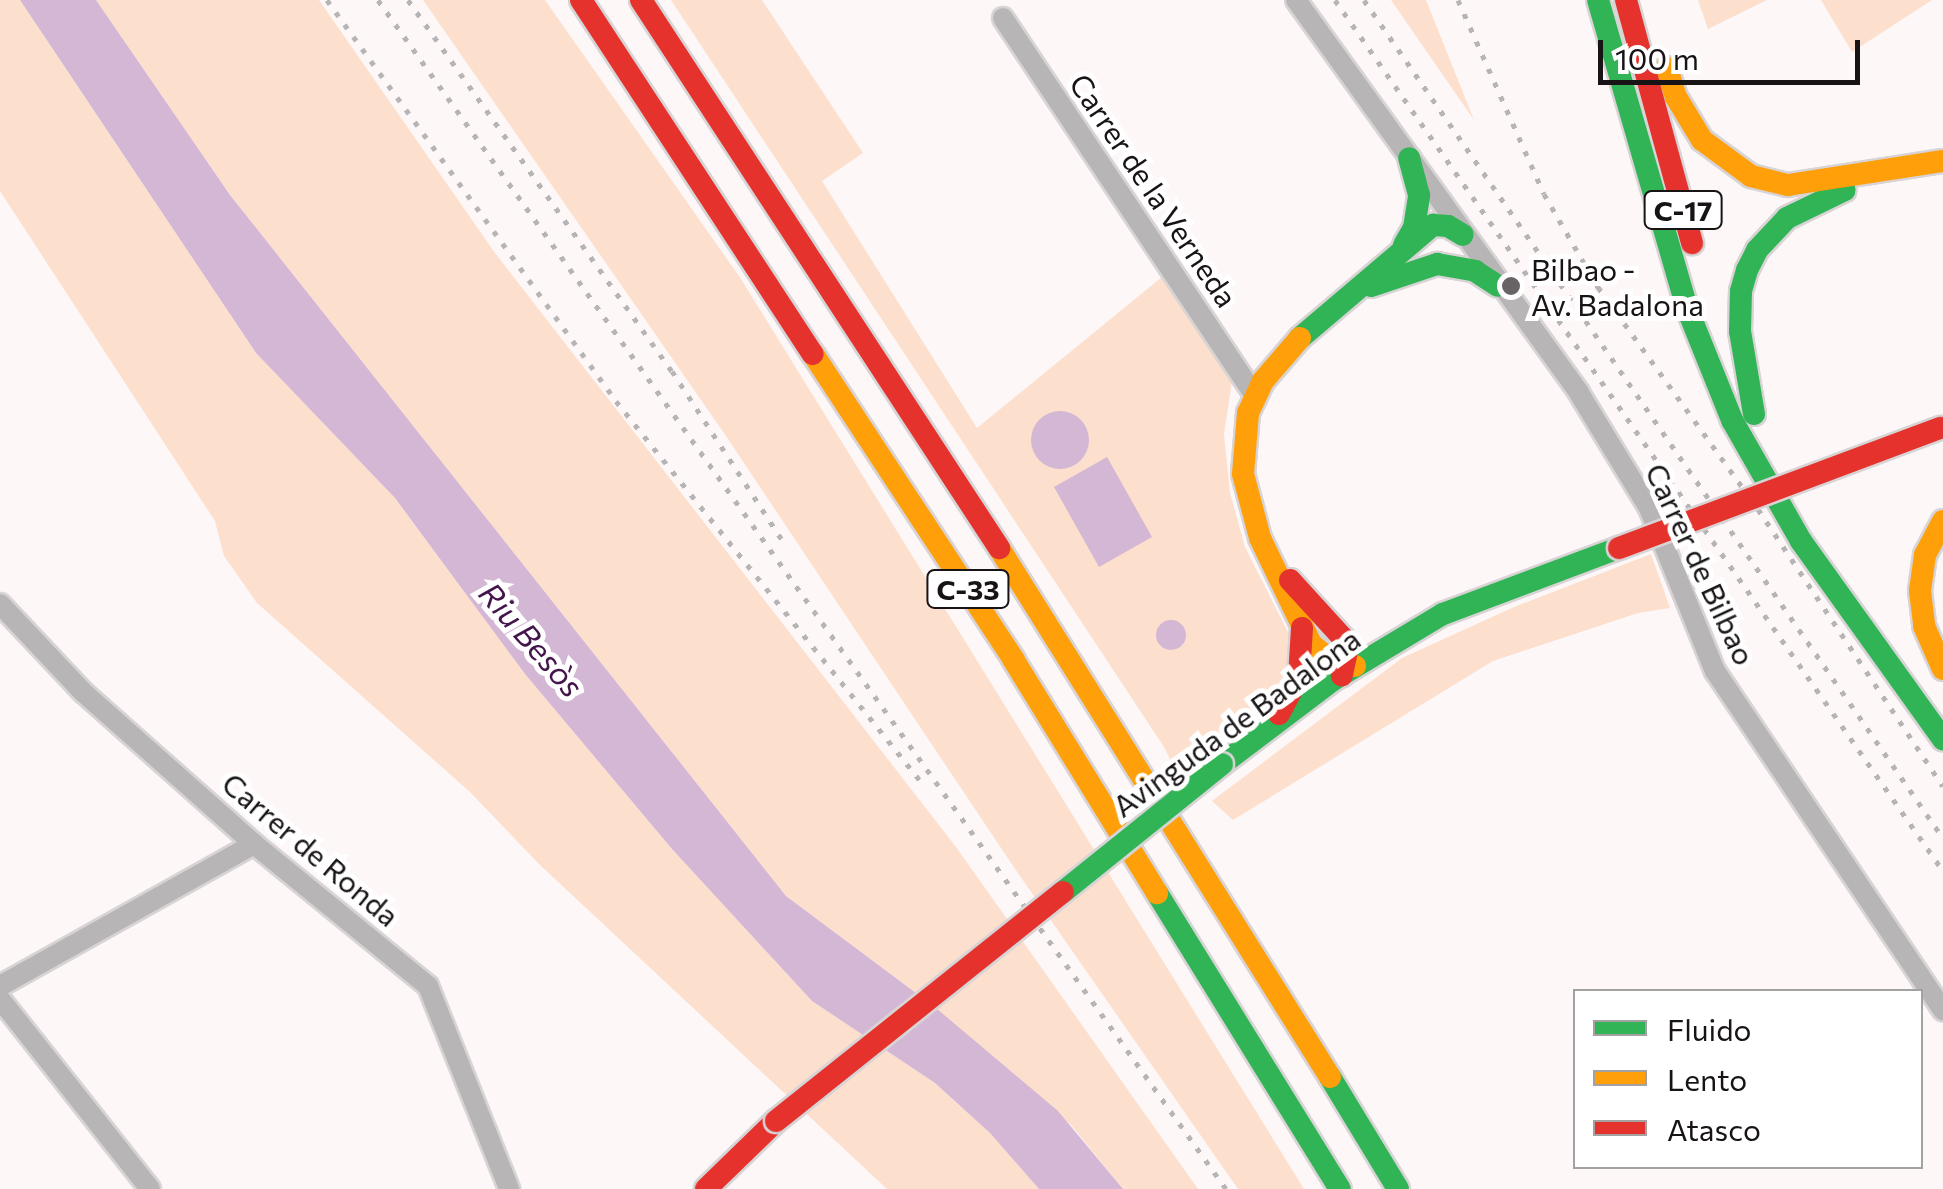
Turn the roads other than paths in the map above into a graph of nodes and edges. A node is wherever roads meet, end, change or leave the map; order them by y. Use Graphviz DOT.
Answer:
graph roads {
  1 [pos="582,0"];
  2 [pos="641,0"];
  3 [pos="1296,0"];
  4 [pos="1598,0"];
  5 [pos="1626,0"];
  6 [pos="1646,0"];
  7 [pos="1003,18"];
  8 [pos="1409,158"];
  9 [pos="1943,161"];
  10 [pos="1879,171"];
  11 [pos="1943,175"];
  12 [pos="1943,186"];
  13 [pos="1455,227"];
  14 [pos="1402,248"];
  15 [pos="1424,266"];
  16 [pos="1498,286"];
  17 [pos="1360,291"];
  18 [pos="1255,396"];
  19 [pos="1754,414"];
  20 [pos="1942,427"];
  21 [pos="1943,520"];
  22 [pos="1260,538"];
  23 [pos="0,604"];
  24 [pos="1322,613"];
  25 [pos="1443,614"];
  26 [pos="1302,628"];
  27 [pos="1347,669"];
  28 [pos="1943,669"];
  29 [pos="1943,696"];
  30 [pos="1273,724"];
  31 [pos="1943,739"];
  32 [pos="254,844"];
  33 [pos="0,986"];
  34 [pos="0,999"];
  35 [pos="1943,1010"];
  36 [pos="150,1189"];
  37 [pos="509,1189"];
  38 [pos="706,1189"];
  39 [pos="1340,1189"];
  40 [pos="1398,1189"];
  1 -- 39 [label="main road, C-33"];
  2 -- 40 [label="main road, C-33"];
  3 -- 8 [label="street, Carrer de Bilbao"];
  4 -- 31 [label="main road, C-17"];
  5 -- 19 [label="main road, C-17"];
  6 -- 10 [label="main road"];
  7 -- 18 [label="street, Carrer de la Verneda"];
  8 -- 13 [label="street, Carrer de Bilbao"];
  8 -- 14 [label="main road"];
  9 -- 10 [label="main road"];
  10 -- 11 [label="main road"];
  12 -- 19 [label="main road"];
  13 -- 14 [label="main road"];
  13 -- 15 [label="main road"];
  13 -- 16 [label="street, Carrer de Bilbao"];
  14 -- 17 [label="main road"];
  15 -- 16 [label="main road"];
  15 -- 17 [label="main road"];
  16 -- 35 [label="street, Carrer de Bilbao"];
  17 -- 18 [label="main road"];
  18 -- 22 [label="main road"];
  19 -- 29 [label="main road, C-17"];
  20 -- 25 [label="main road, Avinguda de Badalona, bridge"];
  21 -- 28 [label="main road"];
  22 -- 24 [label="main road"];
  22 -- 26 [label="main road"];
  23 -- 32 [label="street, Carrer de Ronda"];
  24 -- 25 [label="main road"];
  24 -- 27 [label="main road"];
  25 -- 27 [label="main road, Avinguda de Badalona"];
  26 -- 27 [label="main road"];
  26 -- 30 [label="main road"];
  27 -- 30 [label="main road, Avinguda de Badalona"];
  30 -- 38 [label="main road, Avinguda de Badalona, bridge"];
  32 -- 33 [label="street"];
  32 -- 37 [label="street, Carrer de Ronda"];
  34 -- 36 [label="street"];
}
